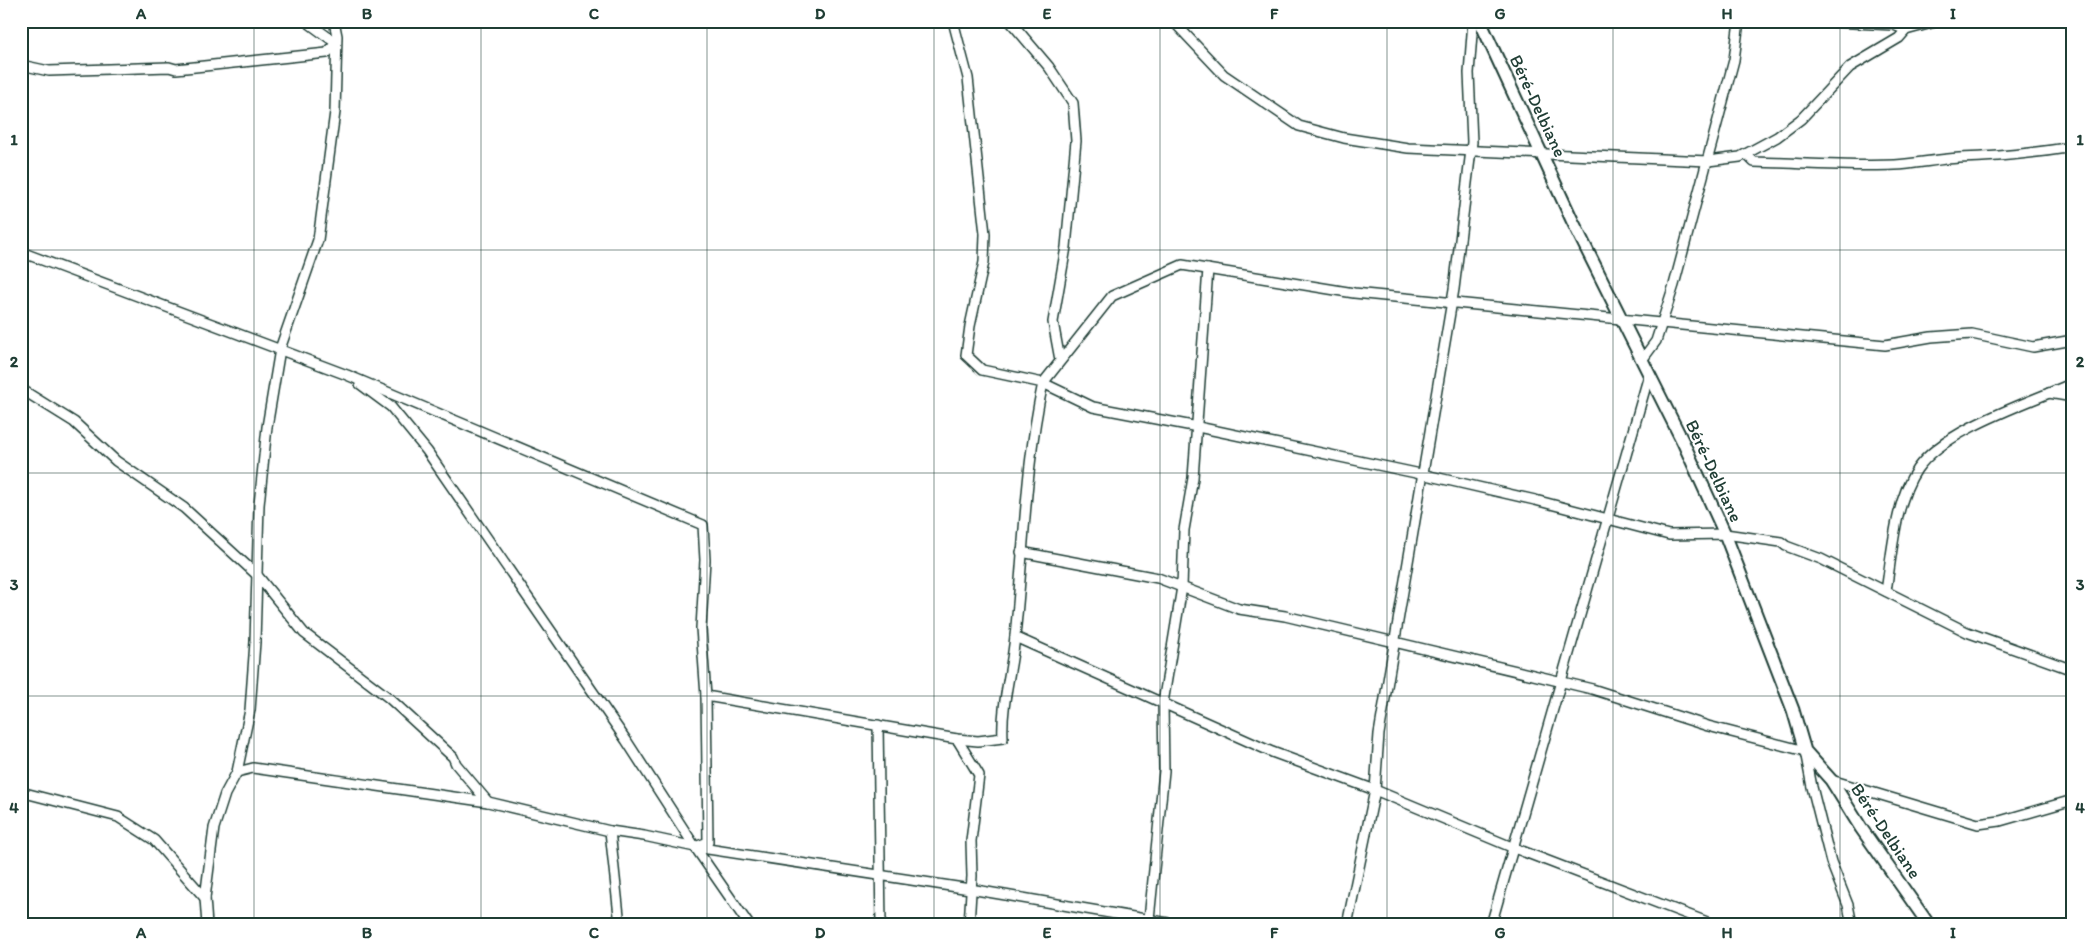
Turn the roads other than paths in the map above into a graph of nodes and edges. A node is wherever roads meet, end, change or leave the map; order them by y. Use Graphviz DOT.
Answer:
graph roads {
  1 [pos="306,21"];
  2 [pos="334,21"];
  3 [pos="953,21"];
  4 [pos="1010,21"];
  5 [pos="1173,21"];
  6 [pos="1473,21"];
  7 [pos="1480,21"];
  8 [pos="1739,21"];
  9 [pos="1811,21"];
  10 [pos="1939,21"];
  11 [pos="1906,30"];
  12 [pos="336,42"];
  13 [pos="21,65"];
  14 [pos="2073,148"];
  15 [pos="1471,152"];
  16 [pos="1746,154"];
  17 [pos="1542,155"];
  18 [pos="1708,160"];
  19 [pos="21,252"];
  20 [pos="1208,269"];
  21 [pos="1452,303"];
  22 [pos="1621,318"];
  23 [pos="1662,324"];
  24 [pos="2073,340"];
  25 [pos="280,350"];
  26 [pos="1060,360"];
  27 [pos="1642,360"];
  28 [pos="347,375"];
  29 [pos="1649,375"];
  30 [pos="1043,383"];
  31 [pos="2073,383"];
  32 [pos="21,389"];
  33 [pos="2049,393"];
  34 [pos="2073,397"];
  35 [pos="1198,427"];
  36 [pos="1422,475"];
  37 [pos="1607,519"];
  38 [pos="1725,534"];
  39 [pos="1021,552"];
  40 [pos="257,574"];
  41 [pos="1182,587"];
  42 [pos="1886,591"];
  43 [pos="1015,637"];
  44 [pos="1394,643"];
  45 [pos="2073,670"];
  46 [pos="1560,682"];
  47 [pos="706,696"];
  48 [pos="1163,703"];
  49 [pos="878,725"];
  50 [pos="957,739"];
  51 [pos="1805,751"];
  52 [pos="237,772"];
  53 [pos="1831,780"];
  54 [pos="1375,790"];
  55 [pos="21,792"];
  56 [pos="2073,800"];
  57 [pos="488,802"];
  58 [pos="610,831"];
  59 [pos="695,847"];
  60 [pos="1514,848"];
  61 [pos="879,875"];
  62 [pos="970,889"];
  63 [pos="205,898"];
  64 [pos="1149,919"];
  65 [pos="206,925"];
  66 [pos="620,925"];
  67 [pos="749,925"];
  68 [pos="881,925"];
  69 [pos="969,925"];
  70 [pos="1180,925"];
  71 [pos="1347,925"];
  72 [pos="1491,925"];
  73 [pos="1715,925"];
  74 [pos="1852,925"];
  75 [pos="1929,925"];
  1 -- 12 [label="street"];
  2 -- 12 [label="street"];
  3 -- 30 [label="street"];
  4 -- 26 [label="street"];
  5 -- 15 [label="street"];
  6 -- 15 [label="street"];
  7 -- 17 [label="street, Béré-Delbiane"];
  8 -- 18 [label="street"];
  9 -- 11 [label="street"];
  10 -- 11 [label="street"];
  11 -- 16 [label="street"];
  12 -- 13 [label="street"];
  12 -- 25 [label="street"];
  14 -- 16 [label="street"];
  15 -- 17 [label="street"];
  15 -- 21 [label="street"];
  16 -- 18 [label="street"];
  17 -- 18 [label="street"];
  17 -- 22 [label="street, Béré-Delbiane"];
  18 -- 23 [label="street"];
  19 -- 25 [label="street"];
  20 -- 21 [label="street"];
  20 -- 26 [label="street"];
  20 -- 35 [label="street"];
  21 -- 22 [label="street"];
  21 -- 36 [label="street"];
  22 -- 23 [label="street"];
  22 -- 27 [label="street, Béré-Delbiane"];
  23 -- 24 [label="street"];
  23 -- 27 [label="street"];
  25 -- 28 [label="street"];
  25 -- 40 [label="street"];
  26 -- 30 [label="street"];
  27 -- 29 [label="street, Béré-Delbiane"];
  28 -- 47 [label="street"];
  28 -- 59 [label="street"];
  29 -- 37 [label="street"];
  29 -- 38 [label="street, Béré-Delbiane"];
  30 -- 35 [label="street"];
  30 -- 39 [label="street"];
  31 -- 33 [label="street"];
  32 -- 40 [label="street"];
  33 -- 34 [label="street"];
  33 -- 42 [label="street"];
  35 -- 36 [label="street"];
  35 -- 41 [label="street"];
  36 -- 37 [label="street"];
  36 -- 44 [label="street"];
  37 -- 38 [label="street"];
  37 -- 46 [label="street"];
  38 -- 42 [label="street"];
  38 -- 51 [label="street, Béré-Delbiane"];
  39 -- 41 [label="street"];
  39 -- 43 [label="street"];
  40 -- 52 [label="street"];
  40 -- 57 [label="street"];
  41 -- 44 [label="street"];
  41 -- 48 [label="street"];
  42 -- 45 [label="street"];
  43 -- 48 [label="street"];
  43 -- 50 [label="street"];
  44 -- 46 [label="street"];
  44 -- 54 [label="street"];
  46 -- 51 [label="street"];
  46 -- 60 [label="street"];
  47 -- 49 [label="street"];
  47 -- 59 [label="street"];
  48 -- 54 [label="street"];
  48 -- 64 [label="street"];
  49 -- 50 [label="street"];
  49 -- 61 [label="street"];
  50 -- 62 [label="street"];
  51 -- 53 [label="street, Béré-Delbiane"];
  51 -- 74 [label="street"];
  52 -- 57 [label="street"];
  52 -- 63 [label="street"];
  53 -- 56 [label="street"];
  53 -- 75 [label="street, Béré-Delbiane"];
  54 -- 60 [label="street"];
  54 -- 71 [label="street"];
  55 -- 63 [label="street"];
  57 -- 58 [label="street"];
  58 -- 59 [label="street"];
  58 -- 66 [label="street"];
  59 -- 61 [label="street"];
  59 -- 67 [label="street"];
  60 -- 72 [label="street"];
  60 -- 73 [label="street"];
  61 -- 62 [label="street"];
  61 -- 68 [label="street"];
  62 -- 64 [label="street"];
  62 -- 69 [label="street"];
  63 -- 65 [label="street"];
  64 -- 70 [label="street"];
}
